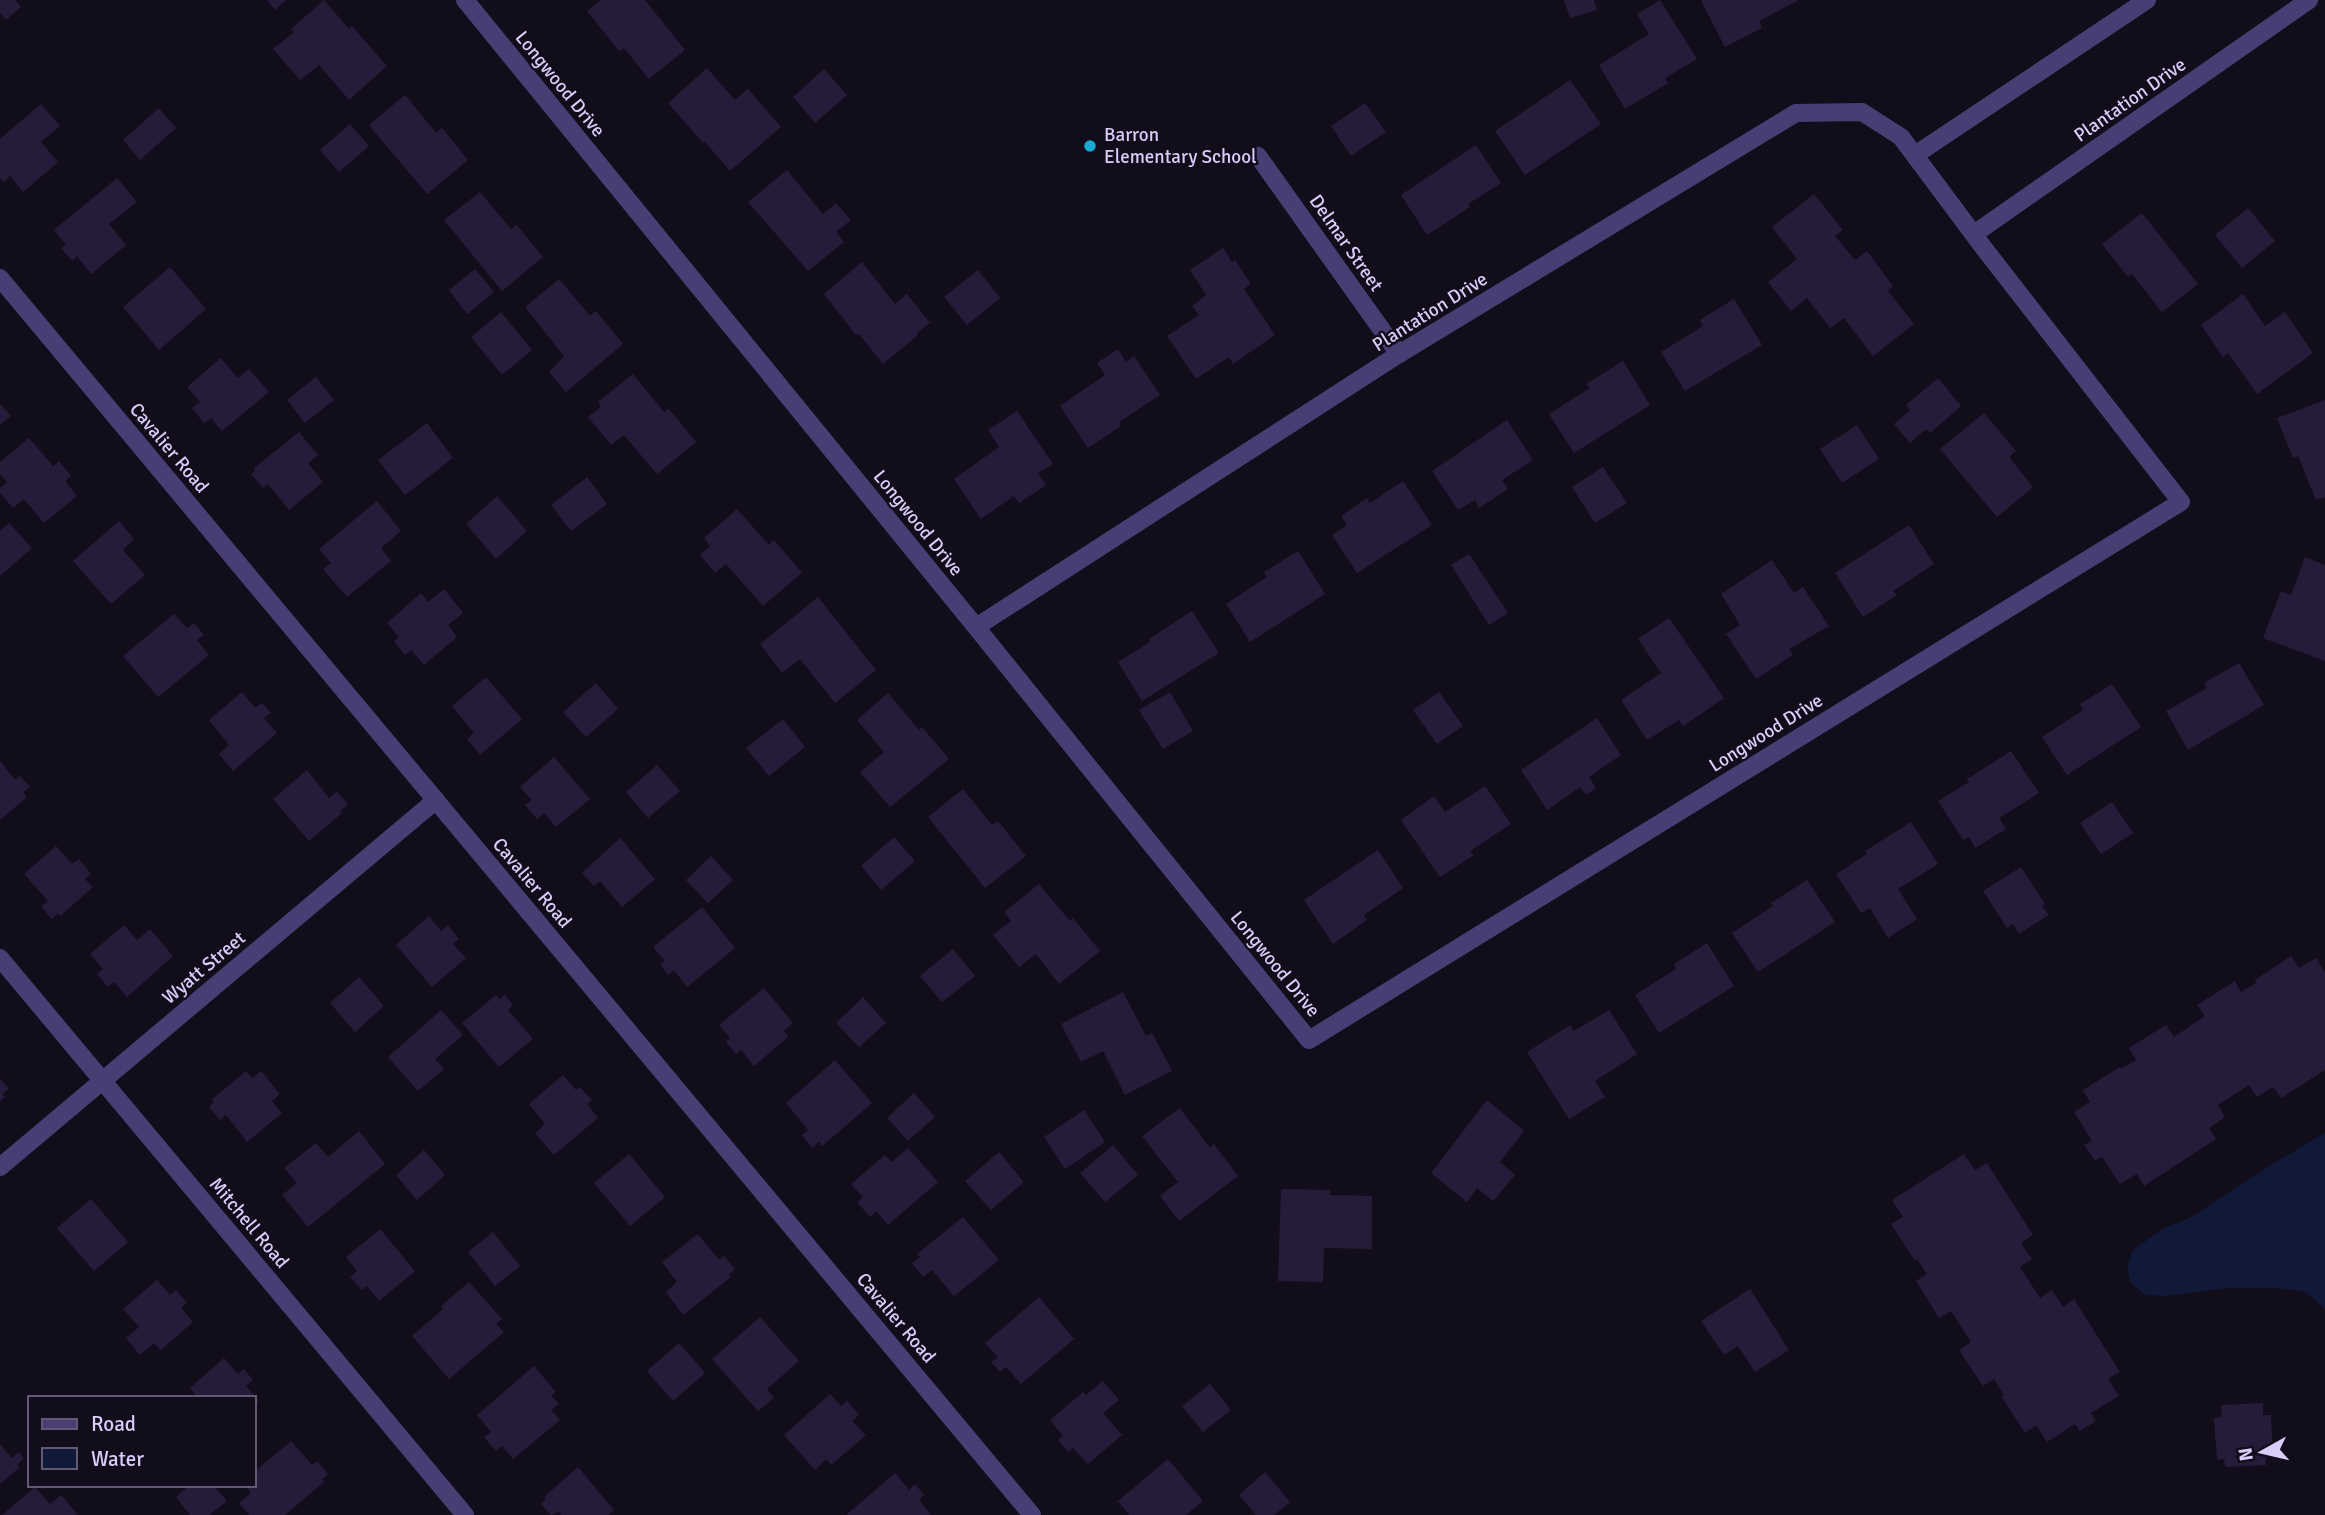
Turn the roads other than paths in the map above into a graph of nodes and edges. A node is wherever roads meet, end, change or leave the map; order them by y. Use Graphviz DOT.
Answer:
graph roads {
  1 [pos="465,0"];
  2 [pos="2147,0"];
  3 [pos="2309,0"];
  4 [pos="1915,155"];
  5 [pos="1258,156"];
  6 [pos="1979,241"];
  7 [pos="0,278"];
  8 [pos="1399,354"];
  9 [pos="976,627"];
  10 [pos="436,800"];
  11 [pos="0,958"];
  12 [pos="103,1080"];
  13 [pos="0,1167"];
  14 [pos="465,1515"];
  15 [pos="1032,1515"];
  1 -- 9 [label="street, Longwood Drive"];
  2 -- 4 [label="street"];
  3 -- 6 [label="street, Plantation Drive"];
  4 -- 6 [label="street, Plantation Drive"];
  4 -- 8 [label="street, Plantation Drive"];
  5 -- 8 [label="street, Delmar Street"];
  6 -- 9 [label="street, Longwood Drive"];
  7 -- 10 [label="street, Cavalier Road"];
  8 -- 9 [label="street, Plantation Drive"];
  10 -- 12 [label="street, Wyatt Street"];
  10 -- 15 [label="street, Cavalier Road"];
  11 -- 12 [label="street, Mitchell Road"];
  12 -- 13 [label="street, Wyatt Street"];
  12 -- 14 [label="street, Mitchell Road"];
}
